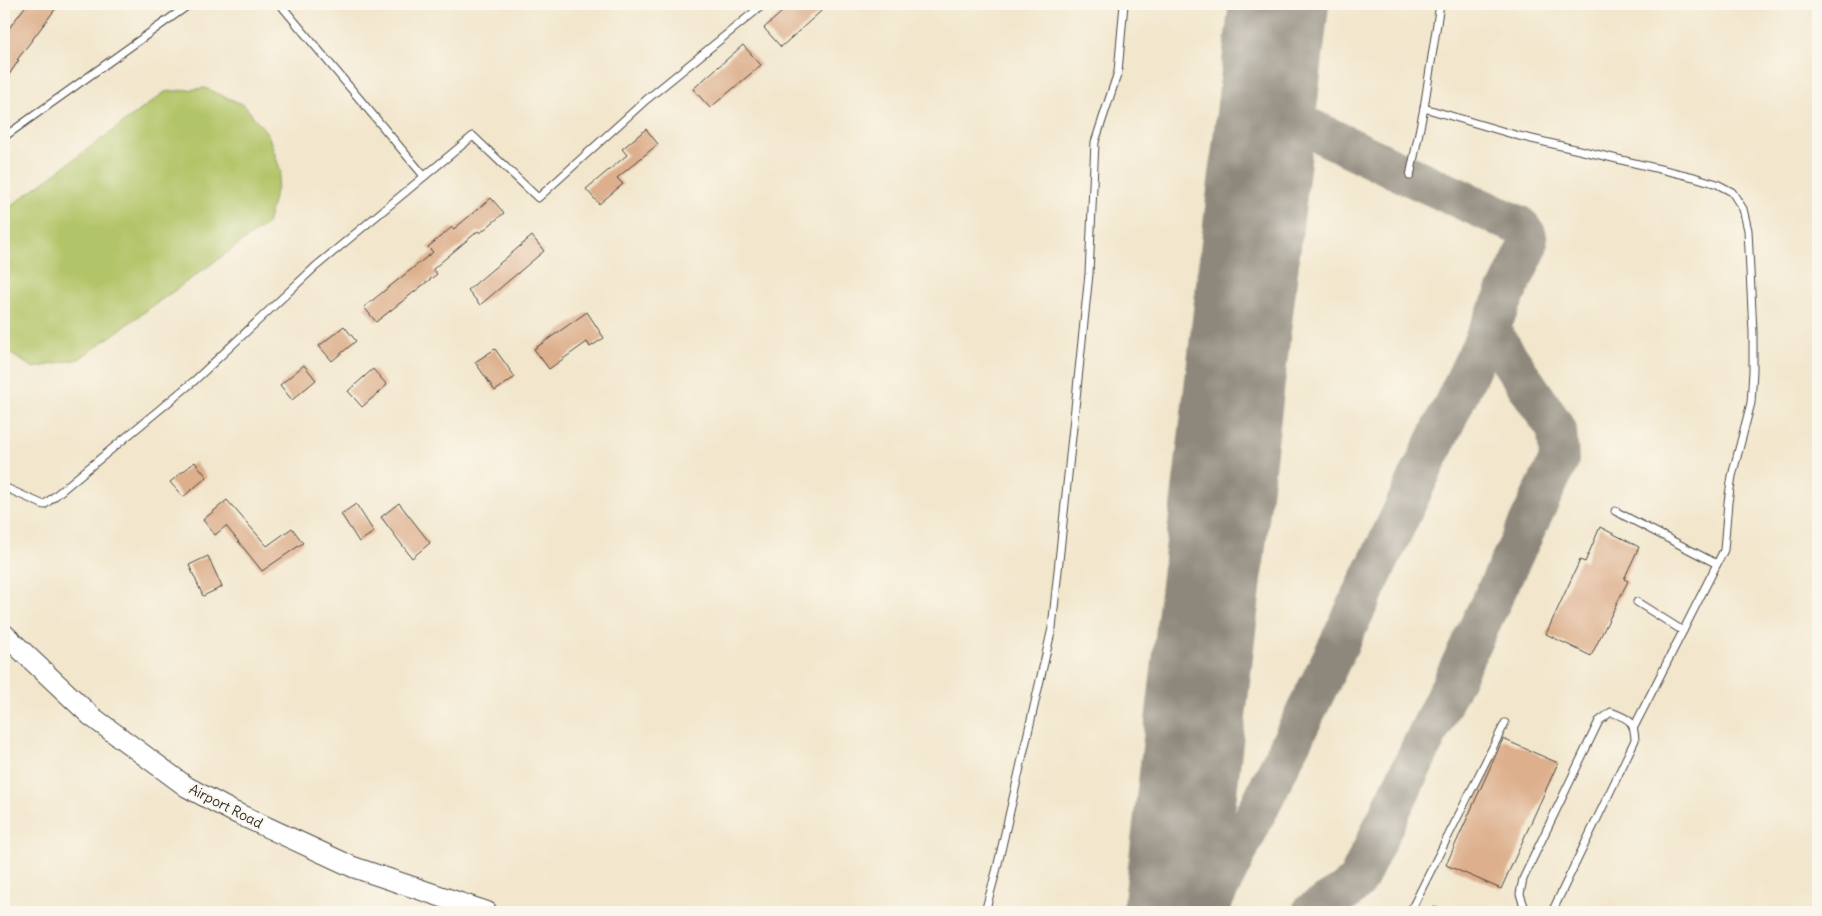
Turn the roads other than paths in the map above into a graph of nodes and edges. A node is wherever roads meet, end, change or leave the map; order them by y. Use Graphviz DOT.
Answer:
graph roads {
  1 [pos="190,4"];
  2 [pos="280,4"];
  3 [pos="764,4"];
  4 [pos="1124,4"];
  5 [pos="1440,4"];
  6 [pos="1424,108"];
  7 [pos="4,137"];
  8 [pos="424,176"];
  9 [pos="1410,176"];
  10 [pos="4,487"];
  11 [pos="1615,511"];
  12 [pos="1717,564"];
  13 [pos="1637,602"];
  14 [pos="1683,631"];
  15 [pos="4,634"];
  16 [pos="1505,723"];
  17 [pos="1634,727"];
  18 [pos="487,912"];
  19 [pos="985,912"];
  20 [pos="1410,912"];
  21 [pos="1432,912"];
  22 [pos="1437,912"];
  23 [pos="1526,912"];
  24 [pos="1552,912"];
  1 -- 7 [label="lane"];
  2 -- 8 [label="lane"];
  3 -- 8 [label="lane"];
  4 -- 19 [label="lane"];
  5 -- 6 [label="lane"];
  6 -- 9 [label="lane"];
  6 -- 12 [label="lane"];
  8 -- 10 [label="lane"];
  11 -- 12 [label="lane"];
  12 -- 14 [label="lane"];
  13 -- 14 [label="lane"];
  14 -- 17 [label="lane"];
  15 -- 18 [label="main road, Airport Road"];
  16 -- 20 [label="lane"];
  17 -- 23 [label="lane"];
  17 -- 24 [label="lane"];
  21 -- 22 [label="lane"];
}
